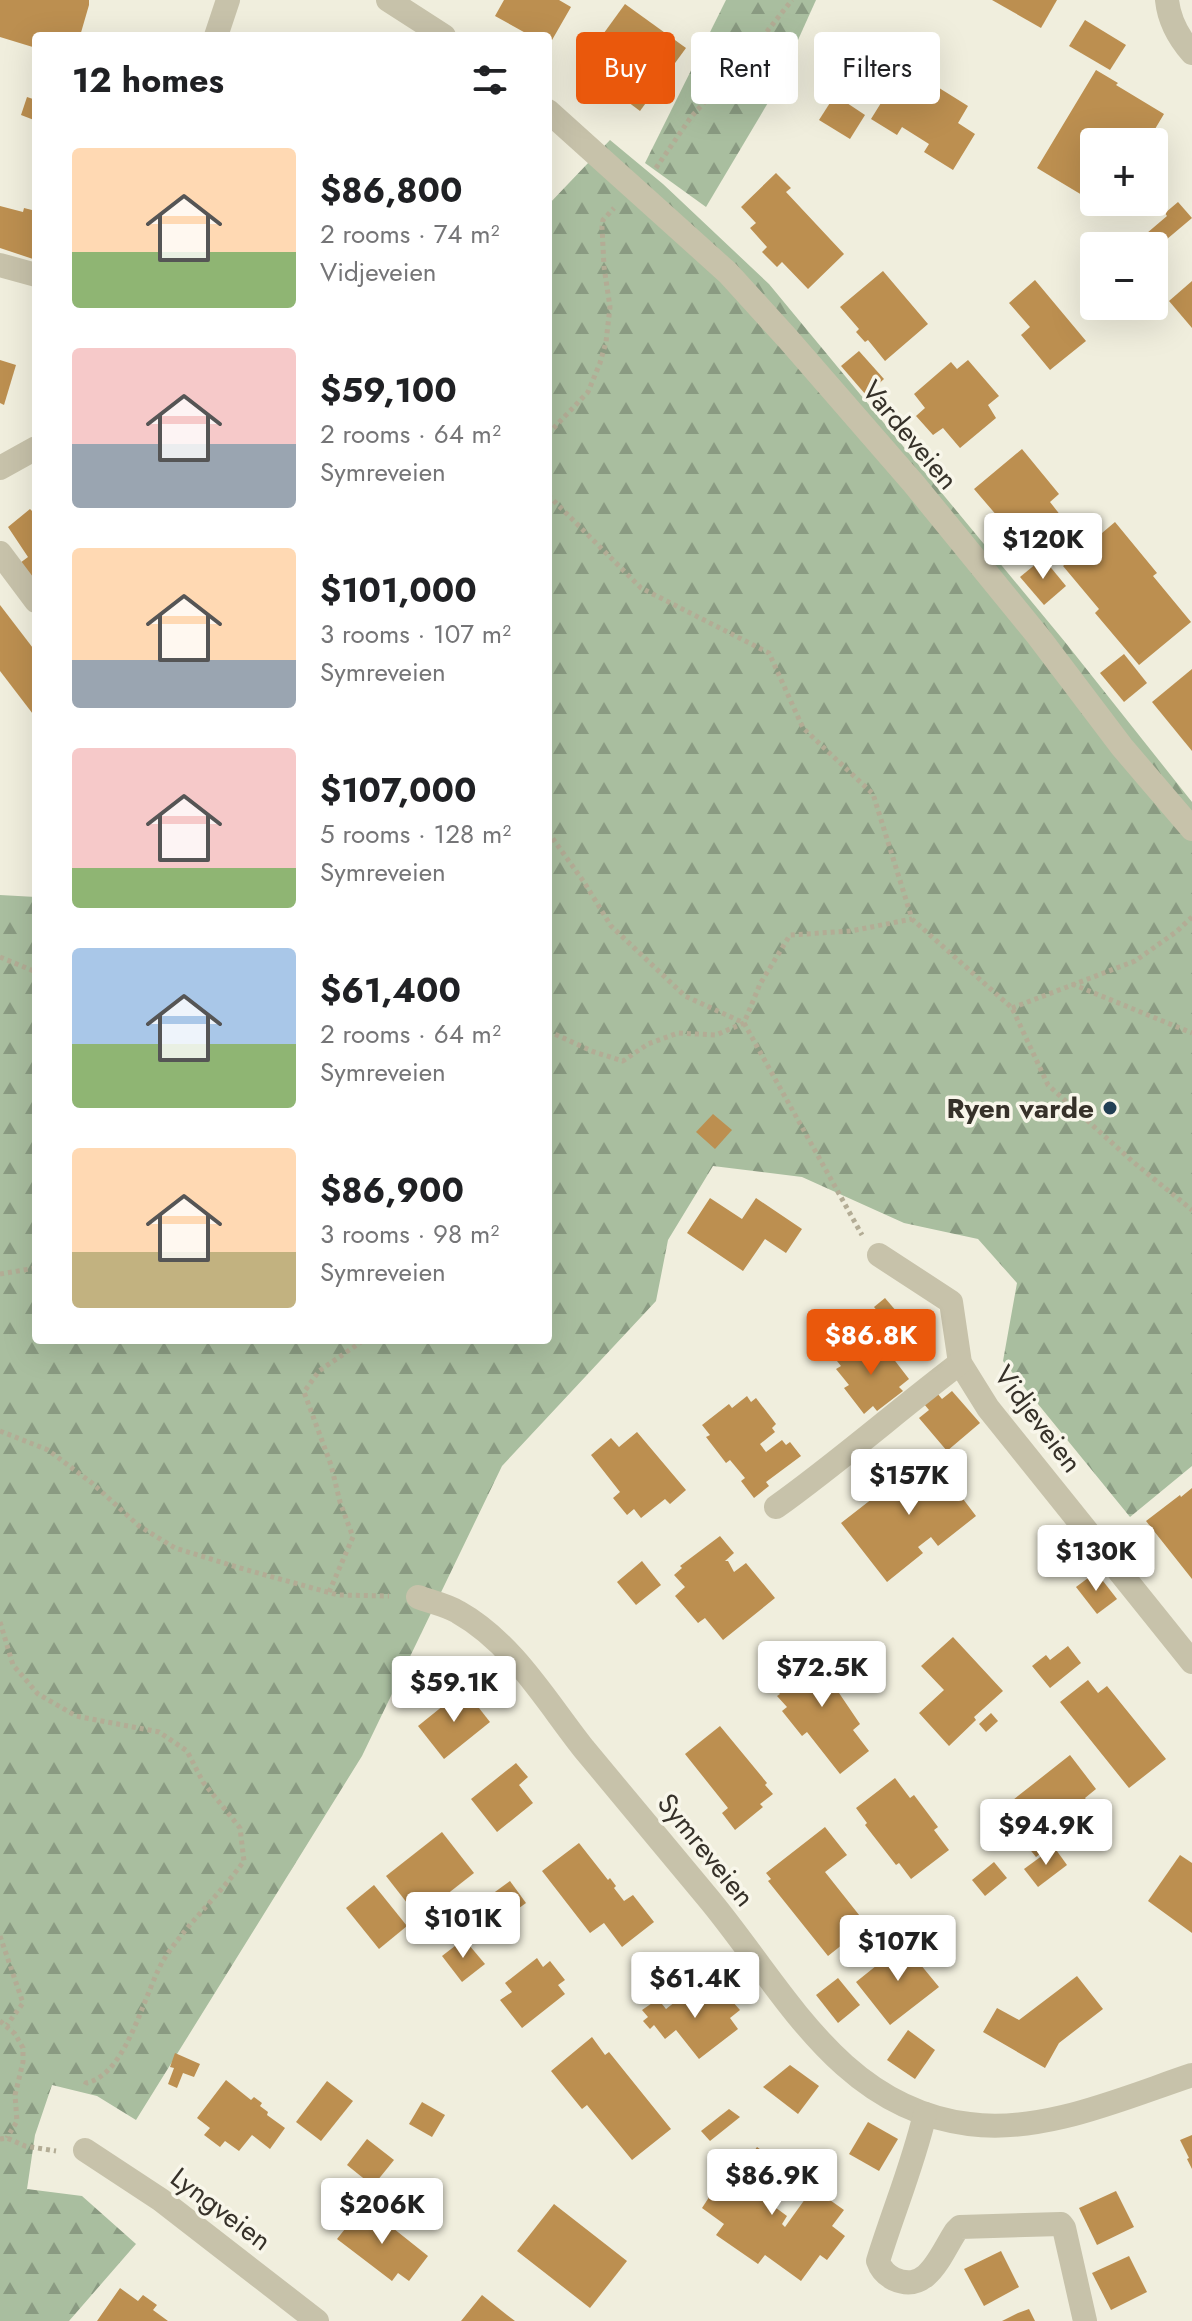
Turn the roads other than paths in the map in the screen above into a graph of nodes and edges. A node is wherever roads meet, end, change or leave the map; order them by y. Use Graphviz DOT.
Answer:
graph roads {
  1 [pos="228,0"];
  2 [pos="388,0"];
  3 [pos="1167,0"];
  4 [pos="217,32"];
  5 [pos="438,32"];
  6 [pos="1192,53"];
  7 [pos="552,114"];
  8 [pos="0,265"];
  9 [pos="32,274"];
  10 [pos="32,450"];
  11 [pos="0,468"];
  12 [pos="0,553"];
  13 [pos="32,596"];
  14 [pos="1192,829"];
  15 [pos="879,1255"];
  16 [pos="960,1363"];
  17 [pos="776,1507"];
  18 [pos="418,1597"];
  19 [pos="1192,1662"];
  20 [pos="1192,2075"];
  21 [pos="925,2114"];
  22 [pos="85,2150"];
  23 [pos="317,2321"];
  24 [pos="1085,2321"];
  1 -- 4 [label="street"];
  2 -- 5 [label="street"];
  3 -- 6 [label="street"];
  7 -- 14 [label="street, Vardeveien"];
  8 -- 9 [label="street"];
  10 -- 11 [label="street"];
  12 -- 13 [label="street"];
  15 -- 16 [label="street, Vidjeveien"];
  16 -- 17 [label="street"];
  16 -- 19 [label="street, Vidjeveien"];
  18 -- 21 [label="street, Symreveien"];
  20 -- 21 [label="street, Symreveien"];
  21 -- 24 [label="street"];
  22 -- 23 [label="street, Lyngveien"];
}
